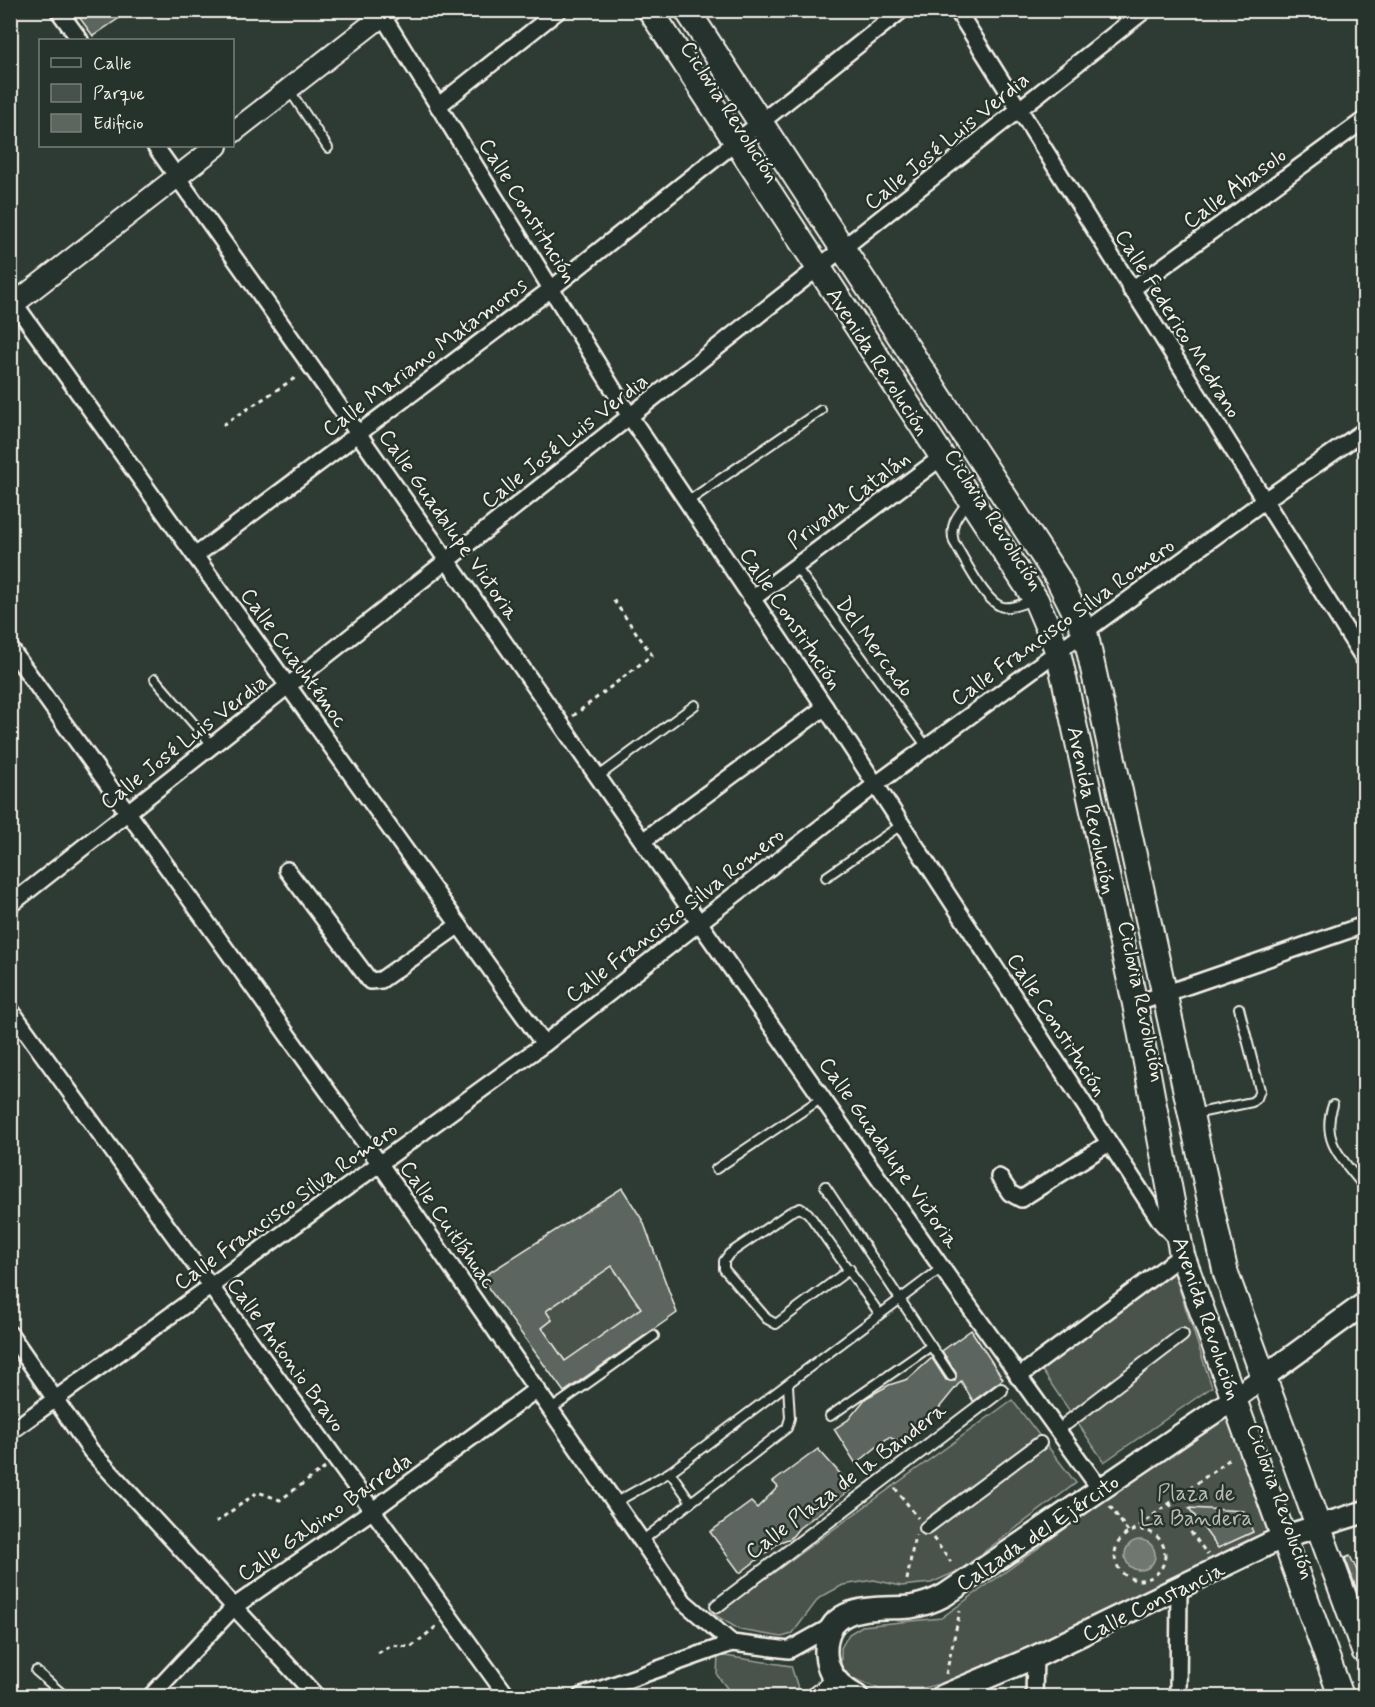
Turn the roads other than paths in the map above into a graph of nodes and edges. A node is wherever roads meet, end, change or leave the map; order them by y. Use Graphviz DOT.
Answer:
graph roads {
  1 [pos="58,10"];
  2 [pos="559,10"];
  3 [pos="650,10"];
  4 [pos="687,10"];
  5 [pos="902,10"];
  6 [pos="957,10"];
  7 [pos="1145,10"];
  8 [pos="384,12"];
  9 [pos="79,39"];
  10 [pos="289,89"];
  11 [pos="438,106"];
  12 [pos="1018,110"];
  13 [pos="1365,120"];
  14 [pos="760,123"];
  15 [pos="234,131"];
  16 [pos="736,143"];
  17 [pos="156,147"];
  18 [pos="216,147"];
  19 [pos="328,148"];
  20 [pos="177,177"];
  21 [pos="843,250"];
  22 [pos="819,270"];
  23 [pos="551,289"];
  24 [pos="1131,290"];
  25 [pos="12,302"];
  26 [pos="821,410"];
  27 [pos="631,418"];
  28 [pos="1365,431"];
  29 [pos="360,432"];
  30 [pos="942,457"];
  31 [pos="970,499"];
  32 [pos="1265,500"];
  33 [pos="687,502"];
  34 [pos="195,556"];
  35 [pos="445,560"];
  36 [pos="796,567"];
  37 [pos="752,599"];
  38 [pos="1036,600"];
  39 [pos="1085,632"];
  40 [pos="10,648"];
  41 [pos="1058,652"];
  42 [pos="1365,659"];
  43 [pos="155,679"];
  44 [pos="288,687"];
  45 [pos="695,705"];
  46 [pos="825,707"];
  47 [pos="213,746"];
  48 [pos="927,747"];
  49 [pos="599,776"];
  50 [pos="875,785"];
  51 [pos="128,813"];
  52 [pos="901,825"];
  53 [pos="644,840"];
  54 [pos="286,870"];
  55 [pos="826,877"];
  56 [pos="10,905"];
  57 [pos="700,921"];
  58 [pos="459,925"];
  59 [pos="1365,925"];
  60 [pos="1164,994"];
  61 [pos="1135,1004"];
  62 [pos="1239,1008"];
  63 [pos="10,1009"];
  64 [pos="544,1044"];
  65 [pos="823,1097"];
  66 [pos="1333,1105"];
  67 [pos="1190,1114"];
  68 [pos="1109,1143"];
  69 [pos="380,1164"];
  70 [pos="716,1169"];
  71 [pos="999,1177"];
  72 [pos="825,1186"];
  73 [pos="1365,1187"];
  74 [pos="1181,1248"];
  75 [pos="943,1267"];
  76 [pos="850,1269"];
  77 [pos="211,1287"];
  78 [pos="899,1298"];
  79 [pos="1365,1304"];
  80 [pos="879,1313"];
  81 [pos="10,1334"];
  82 [pos="1182,1335"];
  83 [pos="654,1336"];
  84 [pos="931,1346"];
  85 [pos="951,1376"];
  86 [pos="1018,1377"];
  87 [pos="1264,1377"];
  88 [pos="788,1385"];
  89 [pos="537,1389"];
  90 [pos="1000,1390"];
  91 [pos="1235,1398"];
  92 [pos="54,1401"];
  93 [pos="550,1410"];
  94 [pos="830,1416"];
  95 [pos="1067,1423"];
  96 [pos="10,1432"];
  97 [pos="1040,1443"];
  98 [pos="670,1472"];
  99 [pos="1105,1496"];
  100 [pos="615,1502"];
  101 [pos="691,1502"];
  102 [pos="373,1510"];
  103 [pos="1365,1512"];
  104 [pos="922,1523"];
  105 [pos="1318,1524"];
  106 [pos="1283,1537"];
  107 [pos="642,1541"];
  108 [pos="1179,1589"];
  109 [pos="235,1606"];
  110 [pos="717,1606"];
  111 [pos="832,1626"];
  112 [pos="732,1643"];
  113 [pos="1365,1651"];
  114 [pos="1035,1657"];
  115 [pos="36,1671"];
  116 [pos="837,1682"];
  117 [pos="944,1690"];
  118 [pos="65,1696"];
  119 [pos="151,1696"];
  120 [pos="315,1696"];
  121 [pos="507,1696"];
  122 [pos="582,1696"];
  123 [pos="819,1696"];
  124 [pos="857,1696"];
  125 [pos="1034,1696"];
  126 [pos="1178,1696"];
  127 [pos="1341,1696"];
  1 -- 9 [label="street"];
  2 -- 11 [label="street"];
  3 -- 16 [label="main road, Avenida Revolución"];
  4 -- 14 [label="main road, Avenida Revolución"];
  5 -- 14 [label="street, Calle Mariano Matamoros"];
  6 -- 12 [label="street, Calle Federico Medrano"];
  7 -- 12 [label="street, Calle José Luis Verdia"];
  8 -- 10 [label="street"];
  8 -- 11 [label="street, Calle Constitución"];
  10 -- 15 [label="street"];
  10 -- 19 [label="lane"];
  11 -- 23 [label="street, Calle Constitución"];
  12 -- 21 [label="street, Calle José Luis Verdia"];
  12 -- 24 [label="street, Calle Federico Medrano"];
  13 -- 24 [label="street, Calle Abasolo"];
  14 -- 16 [label="street, Calle Mariano Matamoros"];
  14 -- 21 [label="main road, Avenida Revolución"];
  16 -- 22 [label="main road, Avenida Revolución"];
  16 -- 23 [label="street, Calle Mariano Matamoros"];
  17 -- 20 [label="street, Calle Guadalupe Victoria"];
  18 -- 20 [label="street"];
  20 -- 25 [label="street"];
  20 -- 29 [label="street, Calle Guadalupe Victoria"];
  21 -- 22 [label="street, Calle José Luis Verdia"];
  21 -- 39 [label="main road, Avenida Revolución"];
  22 -- 27 [label="street, Calle José Luis Verdia"];
  22 -- 30 [label="main road, Avenida Revolución"];
  23 -- 27 [label="street, Calle Constitución"];
  23 -- 29 [label="street, Calle Mariano Matamoros"];
  24 -- 32 [label="street, Calle Federico Medrano"];
  25 -- 34 [label="street, Calle Cuauhtémoc"];
  26 -- 33 [label="lane"];
  27 -- 33 [label="street, Calle Constitución"];
  27 -- 35 [label="street, Calle José Luis Verdia"];
  28 -- 32 [label="street, Calle Francisco Silva Romero"];
  29 -- 34 [label="street, Calle Mariano Matamoros"];
  29 -- 35 [label="street, Calle Guadalupe Victoria"];
  30 -- 31 [label="main road, Avenida Revolución"];
  30 -- 36 [label="street, Privada Catalán"];
  31 -- 38 [label="main road, Avenida Revolución"];
  31 -- 38 [label="lane"];
  32 -- 39 [label="street, Calle Francisco Silva Romero"];
  32 -- 42 [label="street, Calle Federico Medrano"];
  33 -- 37 [label="street, Calle Constitución"];
  34 -- 44 [label="street, Calle Cuauhtémoc"];
  35 -- 44 [label="street, Calle José Luis Verdia"];
  35 -- 49 [label="street, Calle Guadalupe Victoria"];
  36 -- 37 [label="street, Privada Catalán"];
  36 -- 48 [label="lane, Del Mercado"];
  37 -- 46 [label="street, Calle Constitución"];
  38 -- 41 [label="main road, Avenida Revolución"];
  39 -- 41 [label="street, Calle Francisco Silva Romero"];
  39 -- 60 [label="main road, Avenida Revolución"];
  40 -- 51 [label="street, Calle Cuitláhuac"];
  41 -- 48 [label="street, Calle Francisco Silva Romero"];
  41 -- 61 [label="main road, Avenida Revolución"];
  43 -- 47 [label="lane"];
  44 -- 47 [label="street, Calle José Luis Verdia"];
  44 -- 58 [label="street, Calle Cuauhtémoc"];
  45 -- 49 [label="lane"];
  46 -- 50 [label="street, Calle Constitución"];
  46 -- 53 [label="street"];
  47 -- 51 [label="street, Calle José Luis Verdia"];
  48 -- 50 [label="street, Calle Francisco Silva Romero"];
  49 -- 53 [label="street, Calle Guadalupe Victoria"];
  50 -- 52 [label="street, Calle Constitución"];
  50 -- 57 [label="street, Calle Francisco Silva Romero"];
  51 -- 56 [label="street, Calle José Luis Verdia"];
  51 -- 69 [label="street, Calle Cuitláhuac"];
  52 -- 55 [label="lane"];
  52 -- 68 [label="street, Calle Constitución"];
  53 -- 57 [label="street, Calle Guadalupe Victoria"];
  54 -- 58 [label="street"];
  57 -- 64 [label="street, Calle Francisco Silva Romero"];
  57 -- 65 [label="street, Calle Guadalupe Victoria"];
  58 -- 64 [label="street, Calle Cuauhtémoc"];
  59 -- 60 [label="street"];
  60 -- 61 [label="street"];
  60 -- 67 [label="main road, Avenida Revolución"];
  61 -- 74 [label="main road, Avenida Revolución"];
  62 -- 67 [label="lane"];
  63 -- 77 [label="street, Calle Antonio Bravo"];
  64 -- 69 [label="street, Calle Francisco Silva Romero"];
  65 -- 70 [label="lane"];
  65 -- 75 [label="street, Calle Guadalupe Victoria"];
  66 -- 73 [label="lane"];
  67 -- 87 [label="main road, Avenida Revolución"];
  68 -- 71 [label="street"];
  68 -- 74 [label="street, Calle Constitución"];
  69 -- 77 [label="street, Calle Francisco Silva Romero"];
  69 -- 89 [label="street, Calle Cuitláhuac"];
  72 -- 78 [label="lane"];
  74 -- 86 [label="street"];
  74 -- 91 [label="main road, Avenida Revolución"];
  75 -- 78 [label="lane"];
  75 -- 86 [label="street, Calle Guadalupe Victoria"];
  76 -- 76 [label="lane"];
  76 -- 80 [label="lane"];
  77 -- 92 [label="street, Calle Francisco Silva Romero"];
  77 -- 102 [label="street, Calle Antonio Bravo"];
  78 -- 80 [label="lane"];
  78 -- 84 [label="lane"];
  79 -- 87 [label="main road, Calzada del Ejército"];
  80 -- 88 [label="lane"];
  81 -- 92 [label="street"];
  82 -- 95 [label="street"];
  83 -- 93 [label="lane"];
  84 -- 85 [label="lane"];
  84 -- 94 [label="lane"];
  86 -- 99 [label="street, Calle Guadalupe Victoria"];
  87 -- 91 [label="main road, Calzada del Ejército"];
  87 -- 105 [label="main road, Avenida Revolución"];
  88 -- 98 [label="lane"];
  88 -- 101 [label="lane"];
  89 -- 93 [label="street, Calle Cuitláhuac"];
  89 -- 102 [label="street, Calle Gabino Barreda"];
  90 -- 110 [label="street, Calle Plaza de la Bandera"];
  91 -- 99 [label="main road, Calzada del Ejército"];
  91 -- 106 [label="main road, Avenida Revolución"];
  92 -- 96 [label="street, Calle Francisco Silva Romero"];
  92 -- 109 [label="street"];
  93 -- 100 [label="street, Calle Cuitláhuac"];
  97 -- 104 [label="street"];
  98 -- 100 [label="lane"];
  98 -- 101 [label="lane"];
  99 -- 111 [label="main road, Calzada del Ejército"];
  100 -- 107 [label="street, Calle Cuitláhuac"];
  101 -- 107 [label="lane"];
  102 -- 109 [label="street, Calle Gabino Barreda"];
  102 -- 121 [label="street, Calle Antonio Bravo"];
  103 -- 105 [label="main road, Calle Constancia"];
  105 -- 106 [label="main road, Calle Constancia"];
  105 -- 113 [label="main road, Avenida Revolución"];
  106 -- 108 [label="main road, Calle Constancia"];
  106 -- 127 [label="main road, Avenida Revolución"];
  107 -- 112 [label="street, Calle Cuitláhuac"];
  108 -- 114 [label="main road, Calle Constancia"];
  108 -- 126 [label="street"];
  109 -- 119 [label="street, Calle Gabino Barreda"];
  109 -- 120 [label="street"];
  111 -- 112 [label="street"];
  111 -- 116 [label="main road"];
  112 -- 122 [label="street"];
  114 -- 117 [label="main road, Calle Constancia"];
  114 -- 125 [label="street"];
  115 -- 118 [label="lane"];
  116 -- 123 [label="main road"];
  116 -- 124 [label="main road"];
}
